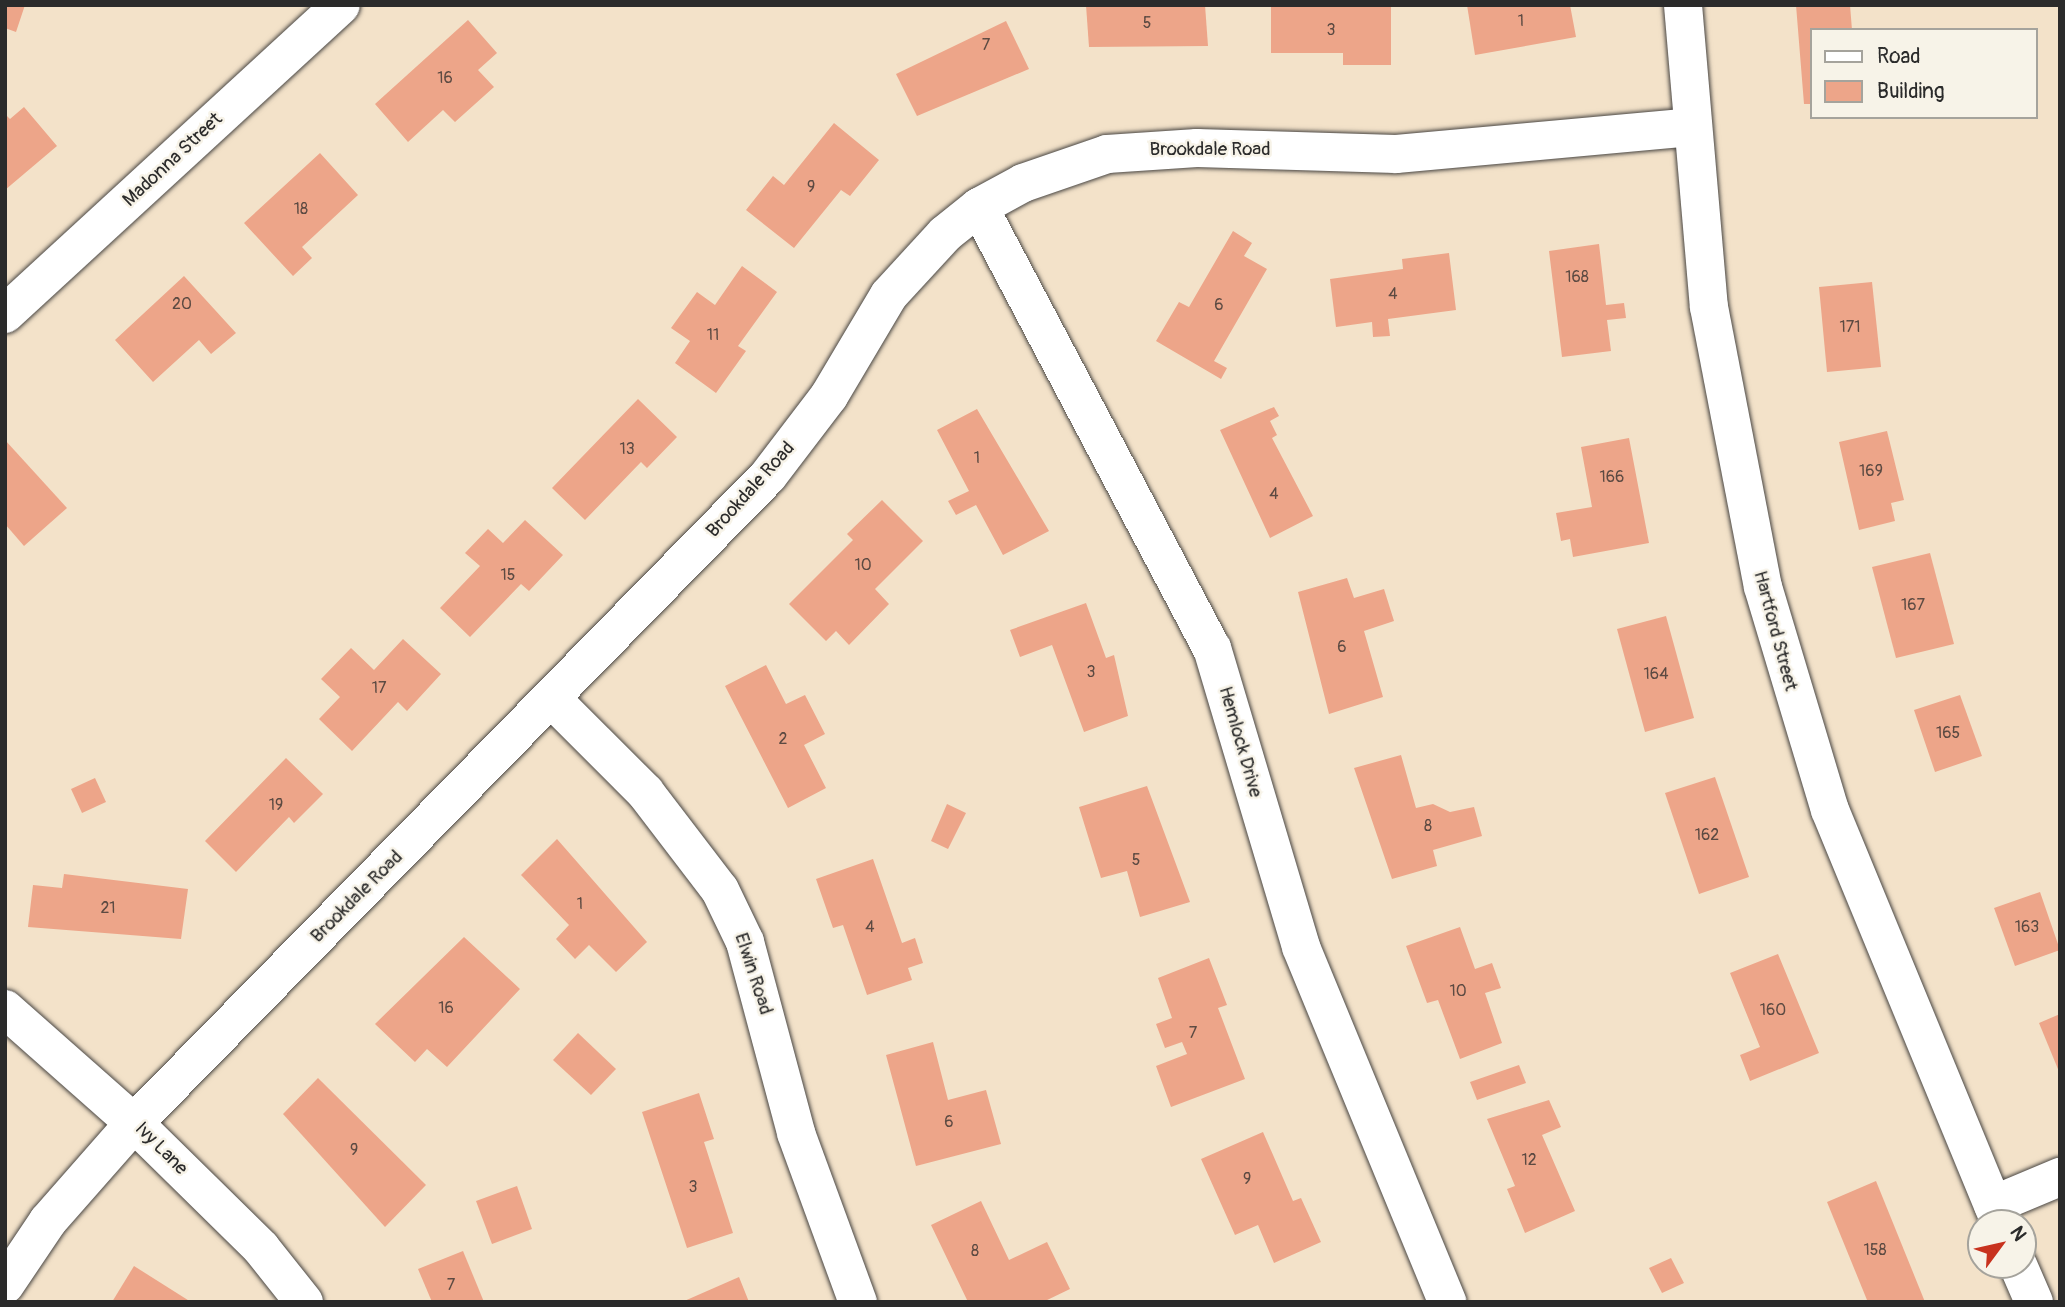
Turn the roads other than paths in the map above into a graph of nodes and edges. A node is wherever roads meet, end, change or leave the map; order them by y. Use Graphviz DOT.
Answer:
graph roads {
  1 [pos="341,5"];
  2 [pos="1683,5"];
  3 [pos="1692,127"];
  4 [pos="979,208"];
  5 [pos="5,314"];
  6 [pos="552,699"];
  7 [pos="5,1009"];
  8 [pos="134,1123"];
  9 [pos="2060,1177"];
  10 [pos="1995,1209"];
  11 [pos="2006,1209"];
  12 [pos="2024,1279"];
  13 [pos="5,1285"];
  14 [pos="304,1302"];
  15 [pos="858,1302"];
  16 [pos="1447,1302"];
  17 [pos="2034,1302"];
  1 -- 5 [label="street, Madonna Street"];
  2 -- 3 [label="street, Hartford Street"];
  3 -- 4 [label="street, Brookdale Road"];
  3 -- 10 [label="street, Hartford Street"];
  4 -- 6 [label="street, Brookdale Road"];
  4 -- 16 [label="street, Hemlock Drive"];
  6 -- 8 [label="street, Brookdale Road"];
  6 -- 15 [label="street, Elwin Road"];
  7 -- 8 [label="street, Ivy Lane"];
  8 -- 13 [label="street, Brookdale Road"];
  8 -- 14 [label="street, Ivy Lane"];
  9 -- 11 [label="street"];
  12 -- 17 [label="street"];
}
